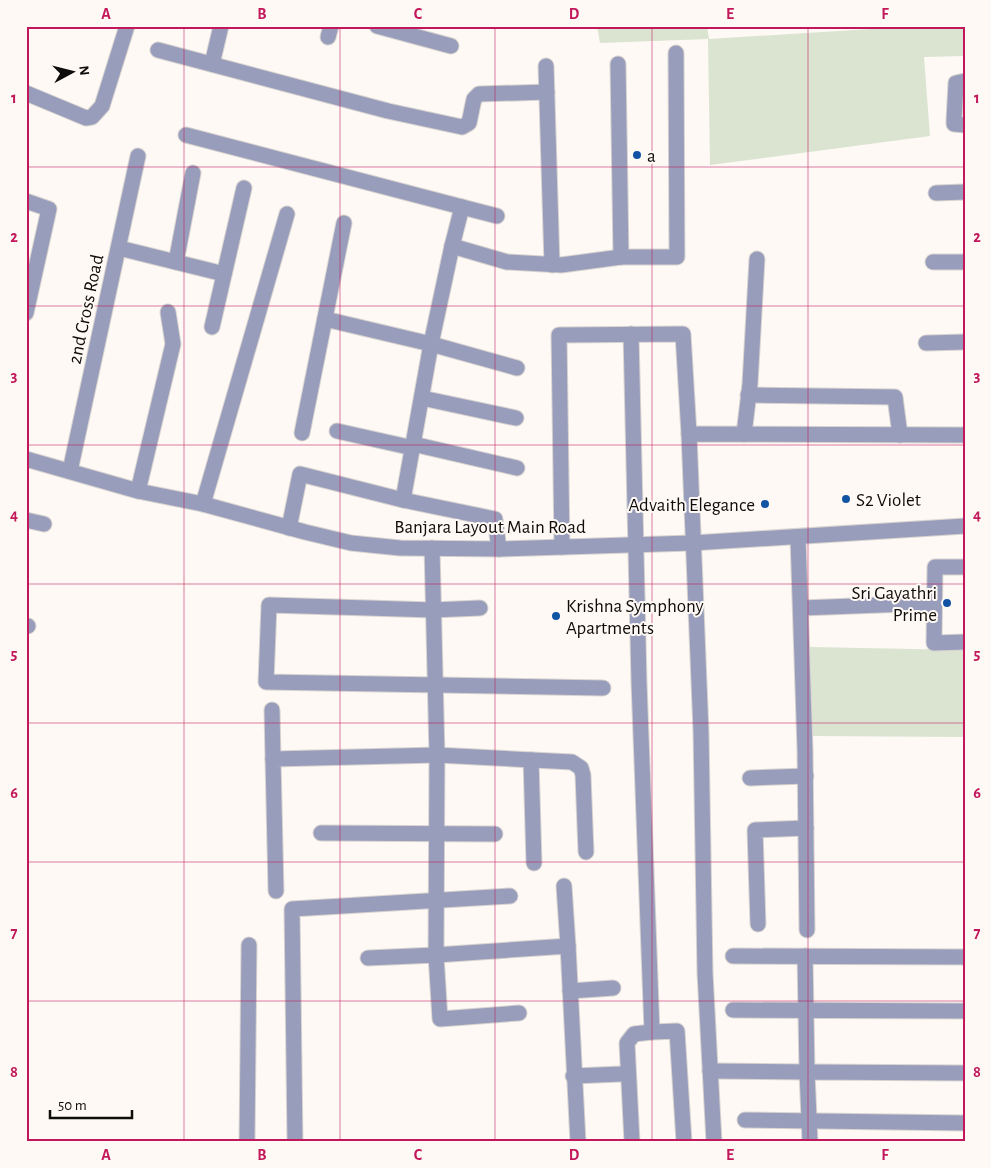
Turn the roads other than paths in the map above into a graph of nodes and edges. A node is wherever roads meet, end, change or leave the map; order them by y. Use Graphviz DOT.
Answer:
graph roads {
  1 [pos="127,26"];
  2 [pos="221,26"];
  3 [pos="377,26"];
  4 [pos="452,46"];
  5 [pos="158,50"];
  6 [pos="676,53"];
  7 [pos="212,64"];
  8 [pos="618,64"];
  9 [pos="546,66"];
  10 [pos="965,81"];
  11 [pos="26,92"];
  12 [pos="547,92"];
  13 [pos="965,125"];
  14 [pos="186,135"];
  15 [pos="138,156"];
  16 [pos="193,173"];
  17 [pos="244,188"];
  18 [pos="965,192"];
  19 [pos="936,193"];
  20 [pos="26,201"];
  21 [pos="462,207"];
  22 [pos="287,214"];
  23 [pos="497,216"];
  24 [pos="344,223"];
  25 [pos="452,246"];
  26 [pos="119,248"];
  27 [pos="621,257"];
  28 [pos="756,259"];
  29 [pos="176,262"];
  30 [pos="933,262"];
  31 [pos="965,262"];
  32 [pos="552,264"];
  33 [pos="224,274"];
  34 [pos="29,284"];
  35 [pos="168,312"];
  36 [pos="26,313"];
  37 [pos="325,319"];
  38 [pos="212,327"];
  39 [pos="631,334"];
  40 [pos="965,342"];
  41 [pos="926,343"];
  42 [pos="431,344"];
  43 [pos="516,368"];
  44 [pos="748,395"];
  45 [pos="422,398"];
  46 [pos="516,418"];
  47 [pos="337,431"];
  48 [pos="302,433"];
  49 [pos="689,434"];
  50 [pos="744,434"];
  51 [pos="900,435"];
  52 [pos="965,435"];
  53 [pos="413,446"];
  54 [pos="26,459"];
  55 [pos="517,468"];
  56 [pos="70,471"];
  57 [pos="138,491"];
  58 [pos="403,500"];
  59 [pos="202,504"];
  60 [pos="26,520"];
  61 [pos="44,524"];
  62 [pos="965,526"];
  63 [pos="289,528"];
  64 [pos="798,538"];
  65 [pos="635,543"];
  66 [pos="692,543"];
  67 [pos="562,547"];
  68 [pos="432,548"];
  69 [pos="499,549"];
  70 [pos="965,567"];
  71 [pos="934,603"];
  72 [pos="480,608"];
  73 [pos="801,608"];
  74 [pos="434,610"];
  75 [pos="965,642"];
  76 [pos="435,686"];
  77 [pos="603,688"];
  78 [pos="272,710"];
  79 [pos="437,756"];
  80 [pos="273,759"];
  81 [pos="531,760"];
  82 [pos="806,776"];
  83 [pos="750,778"];
  84 [pos="806,828"];
  85 [pos="321,833"];
  86 [pos="436,834"];
  87 [pos="495,834"];
  88 [pos="586,852"];
  89 [pos="534,863"];
  90 [pos="564,886"];
  91 [pos="276,891"];
  92 [pos="510,896"];
  93 [pos="437,901"];
  94 [pos="758,924"];
  95 [pos="807,930"];
  96 [pos="249,945"];
  97 [pos="568,946"];
  98 [pos="436,955"];
  99 [pos="733,956"];
  100 [pos="805,956"];
  101 [pos="965,957"];
  102 [pos="368,958"];
  103 [pos="613,988"];
  104 [pos="570,991"];
  105 [pos="733,1010"];
  106 [pos="808,1011"];
  107 [pos="965,1011"];
  108 [pos="519,1013"];
  109 [pos="652,1032"];
  110 [pos="710,1071"];
  111 [pos="807,1072"];
  112 [pos="965,1073"];
  113 [pos="621,1074"];
  114 [pos="573,1076"];
  115 [pos="745,1120"];
  116 [pos="810,1121"];
  117 [pos="965,1123"];
  118 [pos="247,1142"];
  119 [pos="295,1142"];
  120 [pos="578,1142"];
  121 [pos="632,1142"];
  122 [pos="684,1142"];
  123 [pos="714,1142"];
  124 [pos="810,1142"];
  1 -- 11 [label="street"];
  2 -- 7 [label="street"];
  3 -- 4 [label="street"];
  5 -- 7 [label="street"];
  6 -- 27 [label="street"];
  7 -- 12 [label="street"];
  8 -- 27 [label="street"];
  9 -- 12 [label="street"];
  10 -- 13 [label="street"];
  12 -- 32 [label="street"];
  14 -- 21 [label="street"];
  15 -- 26 [label="street, 2nd Cross Road"];
  16 -- 29 [label="street"];
  17 -- 33 [label="street"];
  18 -- 19 [label="street"];
  20 -- 34 [label="street"];
  21 -- 23 [label="street"];
  21 -- 25 [label="street"];
  22 -- 59 [label="street"];
  24 -- 37 [label="street"];
  25 -- 32 [label="street"];
  25 -- 42 [label="street"];
  26 -- 29 [label="street"];
  26 -- 56 [label="street, 2nd Cross Road"];
  27 -- 32 [label="street"];
  28 -- 44 [label="street"];
  29 -- 33 [label="street"];
  30 -- 31 [label="street"];
  33 -- 38 [label="street"];
  34 -- 36 [label="street"];
  35 -- 57 [label="street"];
  37 -- 42 [label="street"];
  37 -- 48 [label="street"];
  39 -- 49 [label="street"];
  39 -- 65 [label="street"];
  39 -- 67 [label="street"];
  40 -- 41 [label="street"];
  42 -- 43 [label="street"];
  42 -- 45 [label="street"];
  44 -- 50 [label="street"];
  44 -- 51 [label="street"];
  45 -- 46 [label="street"];
  45 -- 53 [label="street"];
  47 -- 53 [label="street"];
  49 -- 50 [label="street"];
  49 -- 66 [label="street"];
  50 -- 51 [label="street"];
  51 -- 52 [label="street"];
  53 -- 55 [label="street"];
  53 -- 58 [label="street"];
  54 -- 56 [label="street, Banjara Layout Main Road"];
  56 -- 57 [label="street, Banjara Layout Main Road"];
  57 -- 59 [label="street, Banjara Layout Main Road"];
  58 -- 63 [label="street"];
  58 -- 69 [label="street"];
  59 -- 63 [label="street, Banjara Layout Main Road"];
  60 -- 61 [label="street"];
  62 -- 64 [label="street, Banjara Layout Main Road"];
  63 -- 68 [label="street, Banjara Layout Main Road"];
  64 -- 66 [label="street, Banjara Layout Main Road"];
  64 -- 73 [label="street"];
  65 -- 66 [label="street, Banjara Layout Main Road"];
  65 -- 67 [label="street, Banjara Layout Main Road"];
  65 -- 109 [label="street"];
  66 -- 110 [label="street"];
  67 -- 69 [label="street, Banjara Layout Main Road"];
  68 -- 69 [label="street, Banjara Layout Main Road"];
  68 -- 74 [label="street"];
  70 -- 71 [label="street"];
  71 -- 73 [label="street"];
  71 -- 75 [label="street"];
  72 -- 74 [label="street"];
  73 -- 82 [label="street"];
  74 -- 76 [label="street"];
  74 -- 76 [label="street"];
  76 -- 77 [label="street"];
  76 -- 79 [label="street"];
  78 -- 80 [label="street"];
  79 -- 80 [label="street"];
  79 -- 81 [label="street"];
  79 -- 86 [label="street"];
  80 -- 91 [label="street"];
  81 -- 88 [label="street"];
  81 -- 89 [label="street"];
  82 -- 83 [label="street"];
  82 -- 84 [label="street"];
  84 -- 94 [label="street"];
  84 -- 95 [label="street"];
  85 -- 86 [label="street"];
  86 -- 87 [label="street"];
  86 -- 93 [label="street"];
  90 -- 97 [label="street"];
  92 -- 93 [label="street"];
  93 -- 98 [label="street"];
  93 -- 119 [label="street"];
  96 -- 118 [label="street"];
  97 -- 98 [label="street"];
  97 -- 104 [label="street"];
  98 -- 102 [label="street"];
  98 -- 108 [label="street"];
  99 -- 100 [label="street"];
  100 -- 101 [label="street"];
  100 -- 106 [label="street"];
  103 -- 104 [label="street"];
  104 -- 114 [label="street"];
  105 -- 106 [label="street"];
  106 -- 107 [label="street"];
  106 -- 111 [label="street"];
  109 -- 121 [label="street"];
  109 -- 122 [label="street"];
  110 -- 111 [label="street"];
  110 -- 123 [label="street"];
  111 -- 112 [label="street"];
  111 -- 116 [label="street"];
  113 -- 114 [label="street"];
  114 -- 120 [label="street"];
  115 -- 116 [label="street"];
  116 -- 117 [label="street"];
  116 -- 124 [label="street"];
}
